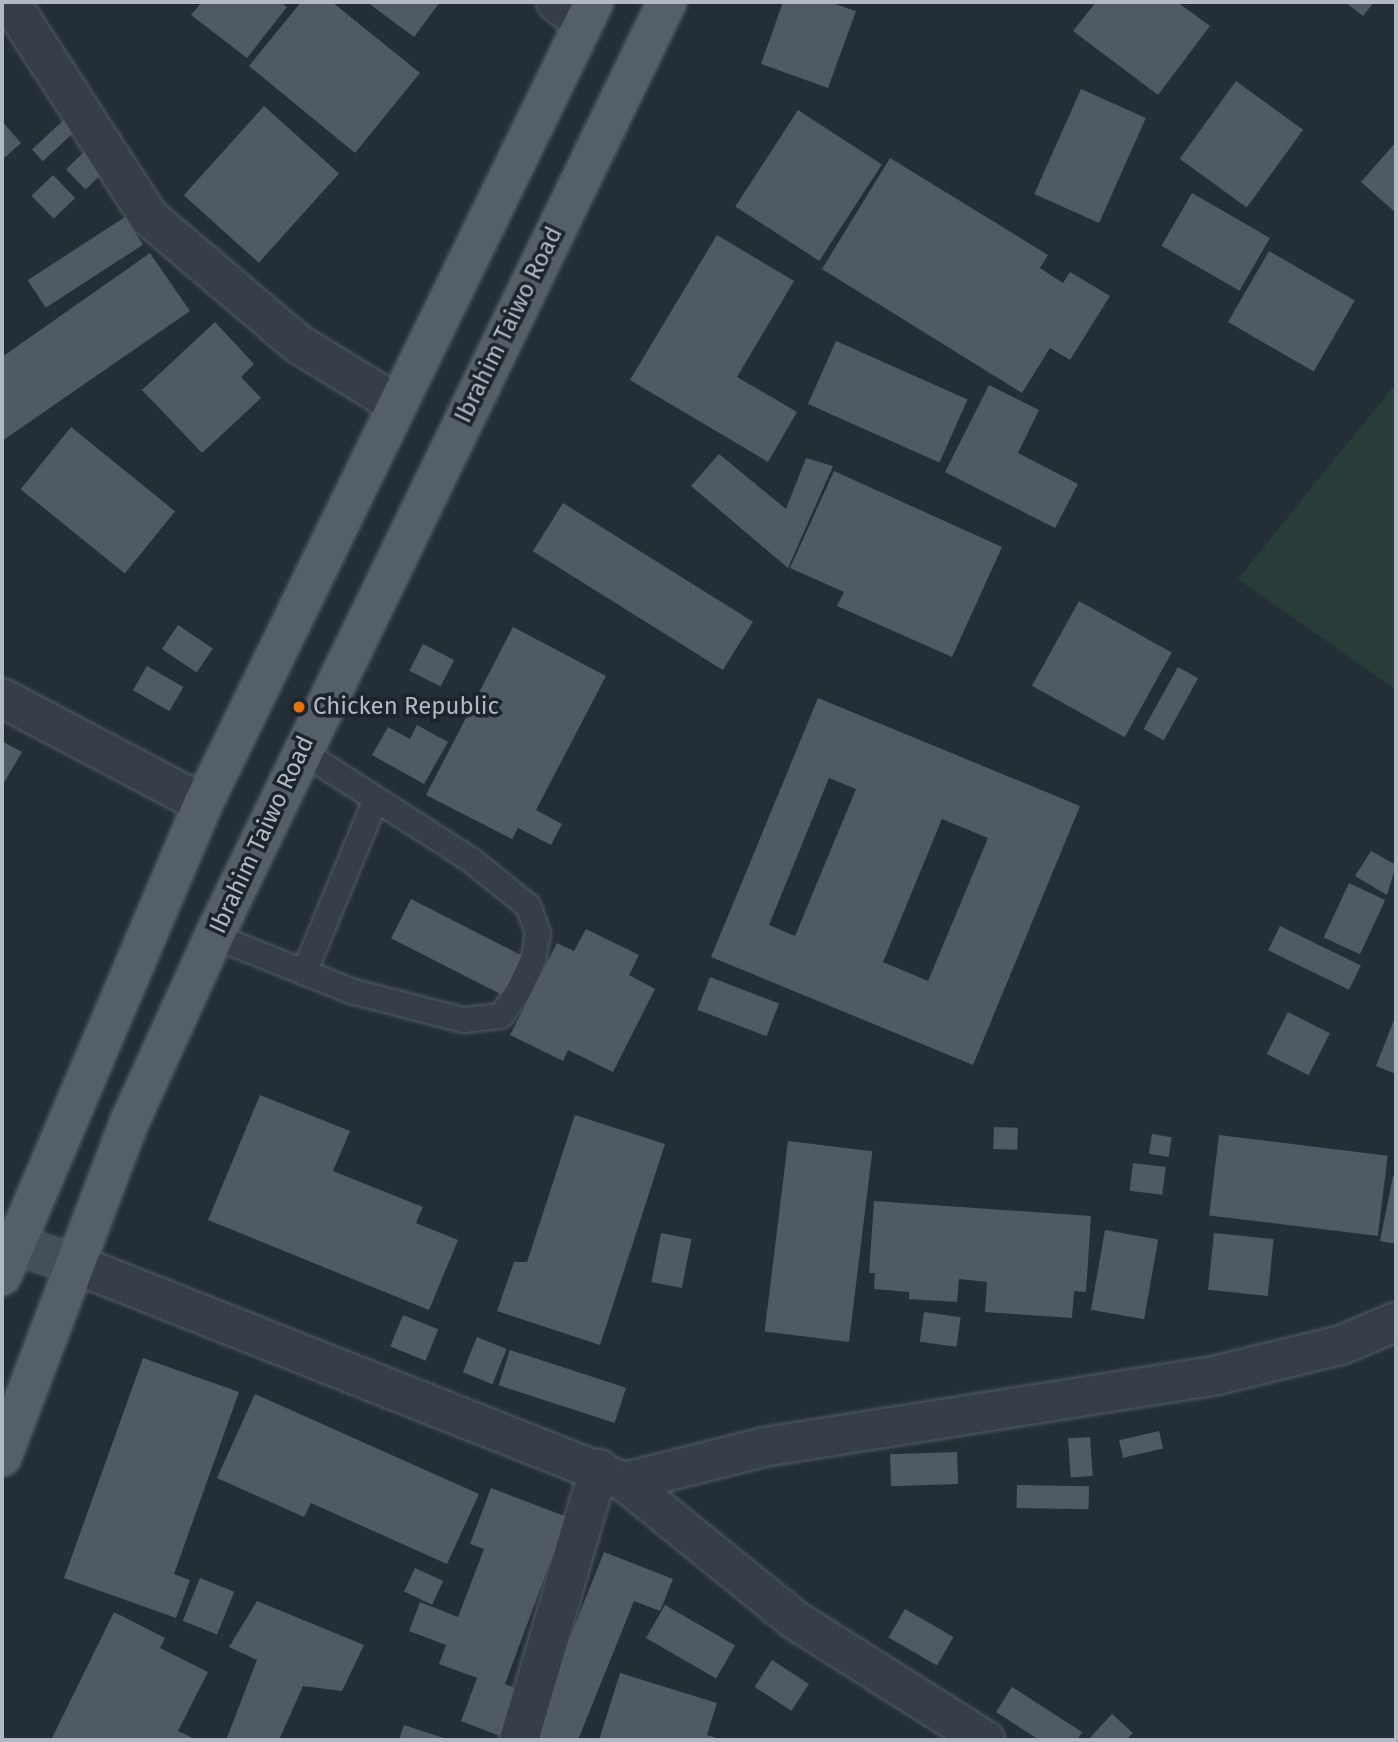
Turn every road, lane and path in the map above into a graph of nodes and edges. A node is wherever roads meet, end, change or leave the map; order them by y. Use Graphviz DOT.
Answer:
graph roads {
  1 [pos="10,2"];
  2 [pos="667,2"];
  3 [pos="578,9"];
  4 [pos="396,404"];
  5 [pos="2,698"];
  6 [pos="301,751"];
  7 [pos="376,799"];
  8 [pos="203,804"];
  9 [pos="214,936"];
  10 [pos="304,973"];
  11 [pos="5,1254"];
  12 [pos="75,1264"];
  13 [pos="1396,1322"];
  14 [pos="2,1457"];
  15 [pos="612,1475"];
  16 [pos="519,1740"];
  17 [pos="985,1740"];
  1 -- 4 [label="street"];
  2 -- 6 [label="main road, Ibrahim Taiwo Road"];
  3 -- 4 [label="main road"];
  4 -- 8 [label="main road"];
  5 -- 8 [label="street"];
  6 -- 7 [label="lane"];
  6 -- 9 [label="main road, Ibrahim Taiwo Road"];
  7 -- 10 [label="lane"];
  7 -- 10 [label="lane"];
  8 -- 11 [label="main road"];
  9 -- 10 [label="lane"];
  9 -- 12 [label="main road, Ibrahim Taiwo Road"];
  11 -- 12 [label="street"];
  12 -- 14 [label="main road, Ibrahim Taiwo Road"];
  12 -- 15 [label="street"];
  13 -- 15 [label="street"];
  15 -- 16 [label="street"];
  15 -- 17 [label="street"];
}
